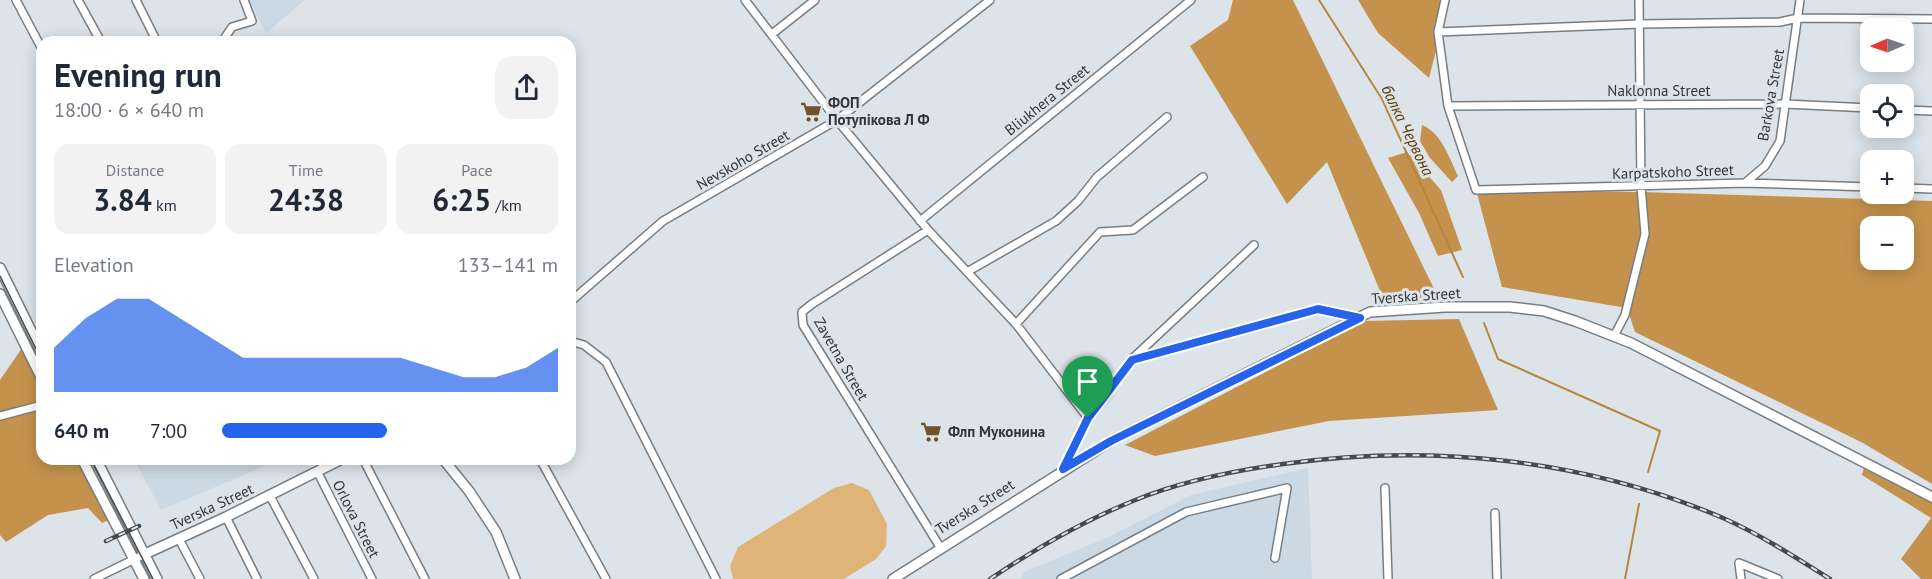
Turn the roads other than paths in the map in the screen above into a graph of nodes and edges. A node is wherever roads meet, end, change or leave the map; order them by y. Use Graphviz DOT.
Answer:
graph roads {
  1 [pos="16,0"];
  2 [pos="78,0"];
  3 [pos="136,0"];
  4 [pos="244,0"];
  5 [pos="746,0"];
  6 [pos="816,0"];
  7 [pos="990,0"];
  8 [pos="1191,0"];
  9 [pos="1445,0"];
  10 [pos="1639,0"];
  11 [pos="1800,0"];
  12 [pos="1798,18"];
  13 [pos="1932,19"];
  14 [pos="1640,24"];
  15 [pos="1438,32"];
  16 [pos="772,34"];
  17 [pos="98,36"];
  18 [pos="155,36"];
  19 [pos="226,36"];
  20 [pos="36,38"];
  21 [pos="1785,104"];
  22 [pos="1641,105"];
  23 [pos="1448,106"];
  24 [pos="1860,108"];
  25 [pos="1914,110"];
  26 [pos="1932,111"];
  27 [pos="1167,117"];
  28 [pos="837,120"];
  29 [pos="1203,177"];
  30 [pos="1745,183"];
  31 [pos="1641,186"];
  32 [pos="1860,187"];
  33 [pos="1914,188"];
  34 [pos="1932,189"];
  35 [pos="920,221"];
  36 [pos="928,230"];
  37 [pos="1254,245"];
  38 [pos="0,268"];
  39 [pos="967,272"];
  40 [pos="0,294"];
  41 [pos="576,298"];
  42 [pos="1360,318"];
  43 [pos="1016,324"];
  44 [pos="1614,336"];
  45 [pos="36,341"];
  46 [pos="576,343"];
  47 [pos="1132,360"];
  48 [pos="36,367"];
  49 [pos="36,407"];
  50 [pos="0,416"];
  51 [pos="1088,418"];
  52 [pos="85,465"];
  53 [pos="99,465"];
  54 [pos="330,465"];
  55 [pos="366,465"];
  56 [pos="447,465"];
  57 [pos="543,465"];
  58 [pos="1063,469"];
  59 [pos="317,471"];
  60 [pos="1385,488"];
  61 [pos="270,496"];
  62 [pos="1932,497"];
  63 [pos="1495,513"];
  64 [pos="226,517"];
  65 [pos="179,539"];
  66 [pos="940,547"];
  67 [pos="145,554"];
  68 [pos="1275,558"];
  69 [pos="134,560"];
  70 [pos="94,579"];
  71 [pos="144,579"];
  72 [pos="157,579"];
  73 [pos="200,579"];
  74 [pos="257,579"];
  75 [pos="314,579"];
  76 [pos="372,579"];
  77 [pos="425,579"];
  78 [pos="515,579"];
  79 [pos="606,579"];
  80 [pos="716,579"];
  81 [pos="893,579"];
  82 [pos="1061,579"];
  83 [pos="1388,579"];
  84 [pos="1497,579"];
  85 [pos="1741,579"];
  86 [pos="1778,579"];
  1 -- 20 [label="street"];
  2 -- 17 [label="street"];
  3 -- 18 [label="street"];
  4 -- 19 [label="street"];
  5 -- 16 [label="street"];
  6 -- 16 [label="street"];
  7 -- 28 [label="street, Nevskoho Street"];
  8 -- 35 [label="street, Bliukhera Street"];
  9 -- 15 [label="street"];
  10 -- 14 [label="street"];
  11 -- 12 [label="street, Barkova Street"];
  12 -- 13 [label="street"];
  12 -- 14 [label="street"];
  12 -- 21 [label="street, Barkova Street"];
  14 -- 15 [label="street"];
  14 -- 22 [label="street"];
  15 -- 23 [label="street"];
  16 -- 28 [label="street"];
  21 -- 22 [label="street, Naklonna Street"];
  21 -- 24 [label="street, Naklonna Street"];
  21 -- 30 [label="street, Barkova Street"];
  22 -- 23 [label="street, Naklonna Street"];
  22 -- 31 [label="street"];
  23 -- 31 [label="street, Karpatskoho Street"];
  25 -- 26 [label="street"];
  27 -- 39 [label="street"];
  28 -- 35 [label="street"];
  28 -- 41 [label="street, Nevskoho Street"];
  29 -- 43 [label="street"];
  30 -- 31 [label="street, Karpatskoho Street"];
  30 -- 32 [label="street, Karpatskoho Street"];
  31 -- 44 [label="street"];
  33 -- 34 [label="street"];
  35 -- 36 [label="street"];
  36 -- 39 [label="street"];
  36 -- 66 [label="street, Zavetna Street"];
  37 -- 47 [label="street"];
  38 -- 45 [label="main road"];
  39 -- 43 [label="street"];
  40 -- 48 [label="main road"];
  42 -- 44 [label="main road, Tverska Street"];
  42 -- 47 [label="street"];
  42 -- 58 [label="main road, Tverska Street"];
  43 -- 51 [label="street"];
  44 -- 62 [label="main road, Tverska Street"];
  46 -- 80 [label="street"];
  47 -- 51 [label="street"];
  49 -- 50 [label="street"];
  51 -- 58 [label="street"];
  52 -- 69 [label="main road"];
  53 -- 67 [label="main road"];
  54 -- 59 [label="main road, Tverska Street"];
  55 -- 77 [label="street"];
  56 -- 78 [label="main road"];
  57 -- 79 [label="street"];
  58 -- 66 [label="main road, Tverska Street"];
  59 -- 61 [label="main road, Tverska Street"];
  59 -- 76 [label="street, Orlova Street"];
  60 -- 83 [label="street"];
  61 -- 64 [label="main road, Tverska Street"];
  61 -- 75 [label="street"];
  63 -- 84 [label="street"];
  64 -- 65 [label="main road, Tverska Street"];
  64 -- 74 [label="street"];
  65 -- 67 [label="main road, Tverska Street"];
  65 -- 73 [label="street"];
  66 -- 81 [label="main road, Tverska Street"];
  67 -- 69 [label="street, Tverska Street"];
  67 -- 72 [label="main road"];
  68 -- 82 [label="street"];
  69 -- 70 [label="street, Tverska Street"];
  69 -- 71 [label="main road"];
  85 -- 86 [label="street"];
}
